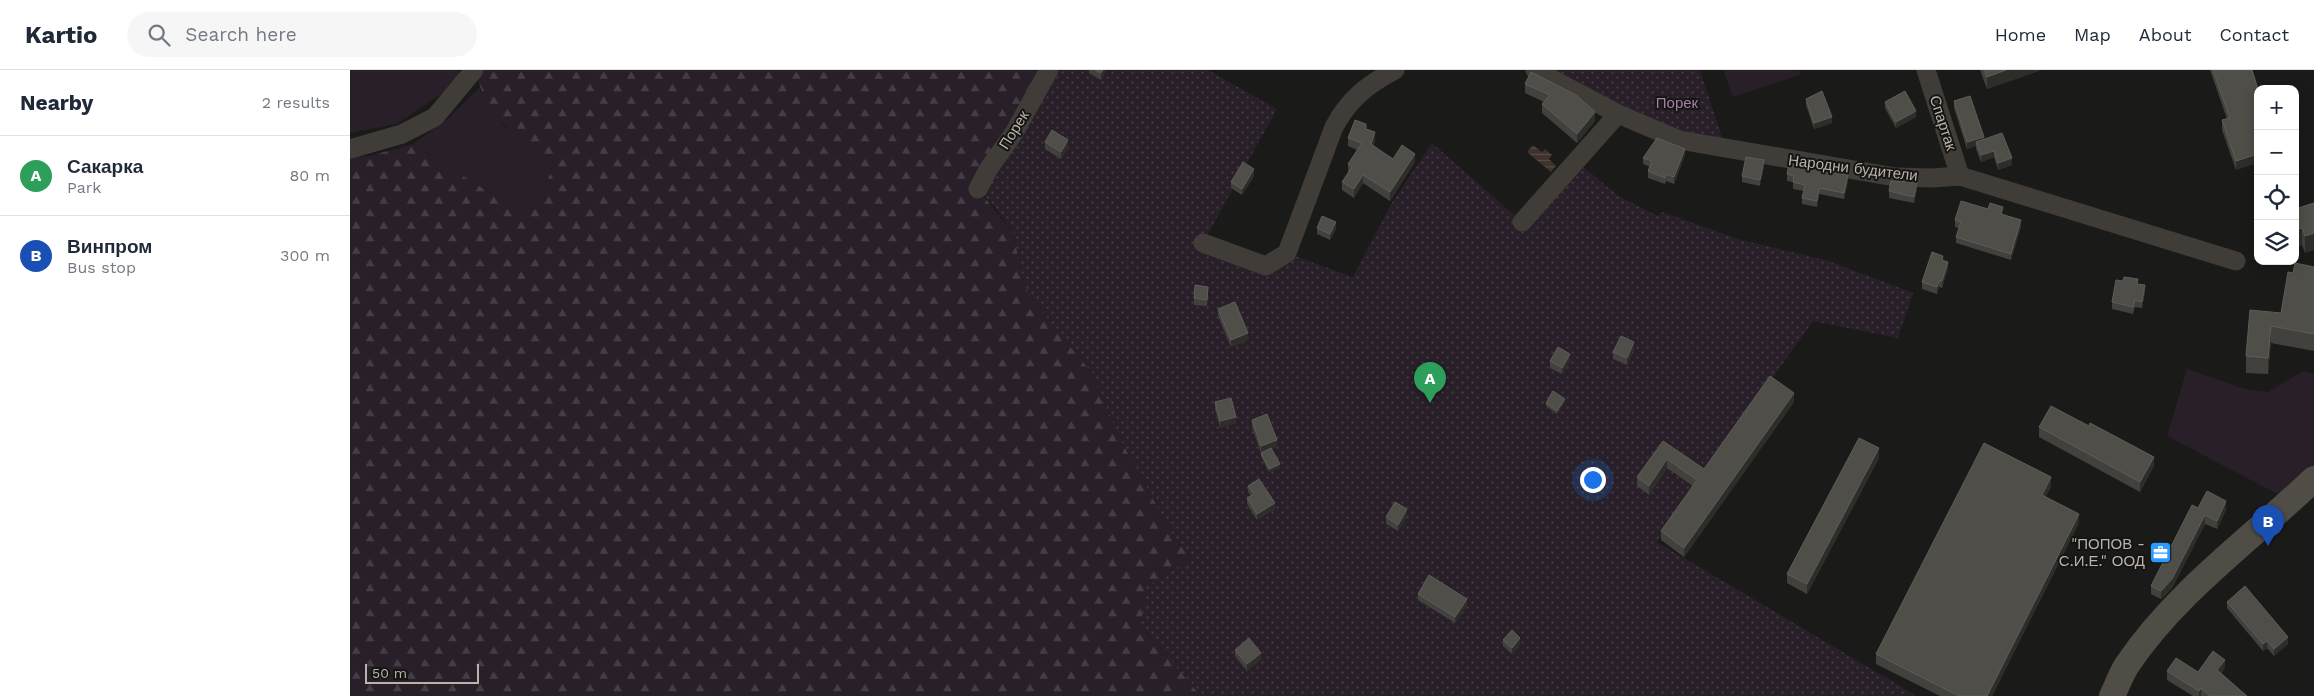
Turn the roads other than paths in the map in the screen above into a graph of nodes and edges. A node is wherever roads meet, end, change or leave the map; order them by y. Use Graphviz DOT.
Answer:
graph roads {
  1 [pos="474,70"];
  2 [pos="1050,70"];
  3 [pos="1395,70"];
  4 [pos="1536,70"];
  5 [pos="1926,70"];
  6 [pos="1618,114"];
  7 [pos="350,150"];
  8 [pos="1960,176"];
  9 [pos="978,189"];
  10 [pos="1522,222"];
  11 [pos="1203,243"];
  12 [pos="2236,261"];
  13 [pos="2314,479"];
  14 [pos="2112,696"];
  1 -- 7 [label="street"];
  2 -- 9 [label="street, Порек"];
  3 -- 11 [label="street"];
  4 -- 6 [label="street, Народни будители"];
  5 -- 8 [label="street, Спартак"];
  6 -- 8 [label="street, Народни будители"];
  6 -- 10 [label="street"];
  8 -- 12 [label="street, Народни будители"];
  13 -- 14 [label="main road"];
}
